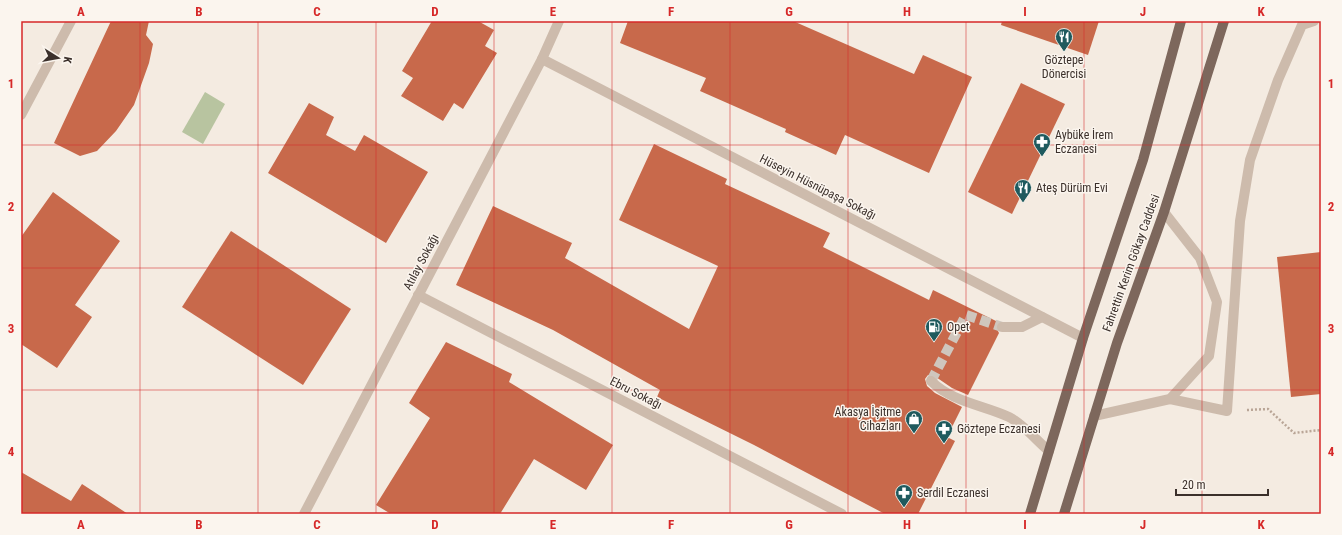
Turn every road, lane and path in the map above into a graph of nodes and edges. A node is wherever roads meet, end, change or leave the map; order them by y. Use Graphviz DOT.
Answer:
graph roads {
  1 [pos="71,21"];
  2 [pos="559,21"];
  3 [pos="1181,21"];
  4 [pos="1224,21"];
  5 [pos="1314,21"];
  6 [pos="542,59"];
  7 [pos="21,115"];
  8 [pos="1164,212"];
  9 [pos="418,295"];
  10 [pos="1042,317"];
  11 [pos="1002,327"];
  12 [pos="1083,338"];
  13 [pos="931,381"];
  14 [pos="1170,399"];
  15 [pos="1227,411"];
  16 [pos="1094,416"];
  17 [pos="1321,430"];
  18 [pos="1049,451"];
  19 [pos="304,514"];
  20 [pos="842,514"];
  21 [pos="1030,514"];
  22 [pos="1064,514"];
  1 -- 7 [label="street"];
  2 -- 6 [label="street, Atılay Sokağı"];
  3 -- 12 [label="main road, Fahrettin Kerim Gökay Caddesi"];
  4 -- 8 [label="main road, Fahrettin Kerim Gökay Caddesi"];
  5 -- 15 [label="street"];
  6 -- 9 [label="street, Atılay Sokağı"];
  6 -- 10 [label="street, Hüseyin Hüsnüpaşa Sokağı"];
  8 -- 14 [label="street"];
  8 -- 16 [label="main road, Fahrettin Kerim Gökay Caddesi"];
  9 -- 19 [label="street, Atılay Sokağı"];
  9 -- 20 [label="street, Ebru Sokağı"];
  10 -- 11 [label="street"];
  10 -- 12 [label="street, Hüseyin Hüsnüpaşa Sokağı"];
  12 -- 18 [label="main road, Fahrettin Kerim Gökay Caddesi"];
  13 -- 18 [label="street"];
  14 -- 15 [label="street"];
  14 -- 16 [label="street"];
  15 -- 17 [label="path"];
  16 -- 22 [label="main road, Fahrettin Kerim Gökay Caddesi"];
  18 -- 21 [label="main road, Fahrettin Kerim Gökay Caddesi"];
}
